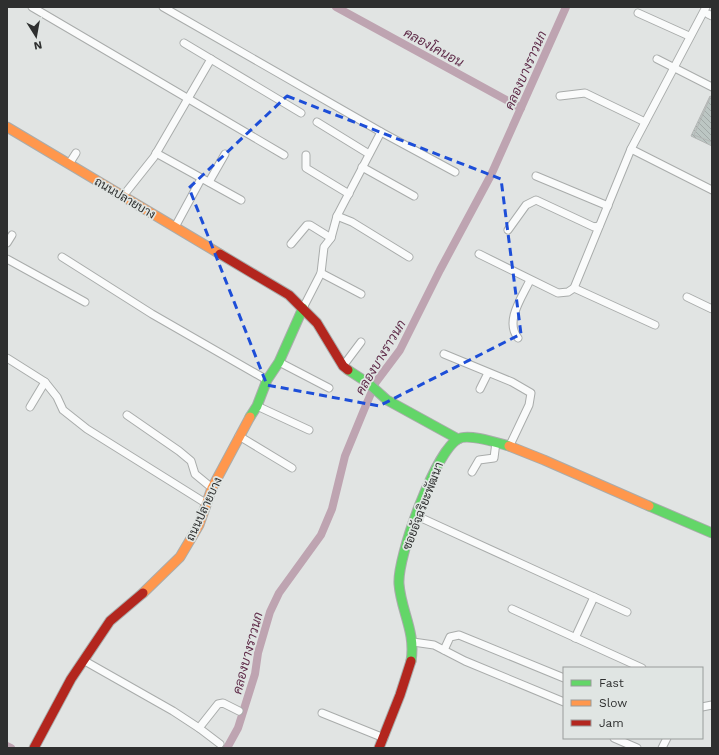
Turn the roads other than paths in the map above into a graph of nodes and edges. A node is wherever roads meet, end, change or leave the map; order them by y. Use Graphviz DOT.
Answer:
graph roads {
  1 [pos="32,7"];
  2 [pos="163,7"];
  3 [pos="708,12"];
  4 [pos="638,13"];
  5 [pos="689,36"];
  6 [pos="184,43"];
  7 [pos="657,59"];
  8 [pos="212,60"];
  9 [pos="673,67"];
  10 [pos="712,87"];
  11 [pos="560,96"];
  12 [pos="188,100"];
  13 [pos="301,113"];
  14 [pos="317,122"];
  15 [pos="645,122"];
  16 [pos="7,127"];
  17 [pos="381,132"];
  18 [pos="631,149"];
  19 [pos="76,153"];
  20 [pos="156,154"];
  21 [pos="225,154"];
  22 [pos="306,154"];
  23 [pos="369,154"];
  24 [pos="284,155"];
  25 [pos="69,164"];
  26 [pos="362,167"];
  27 [pos="455,172"];
  28 [pos="536,176"];
  29 [pos="201,179"];
  30 [pos="209,182"];
  31 [pos="712,190"];
  32 [pos="349,194"];
  33 [pos="123,196"];
  34 [pos="414,196"];
  35 [pos="241,200"];
  36 [pos="608,206"];
  37 [pos="338,216"];
  38 [pos="599,226"];
  39 [pos="175,227"];
  40 [pos="508,230"];
  41 [pos="12,235"];
  42 [pos="331,238"];
  43 [pos="7,243"];
  44 [pos="291,244"];
  45 [pos="479,254"];
  46 [pos="62,257"];
  47 [pos="409,257"];
  48 [pos="7,259"];
  49 [pos="321,273"];
  50 [pos="530,280"];
  51 [pos="574,288"];
  52 [pos="361,294"];
  53 [pos="687,297"];
  54 [pos="85,302"];
  55 [pos="303,308"];
  56 [pos="712,309"];
  57 [pos="655,325"];
  58 [pos="518,338"];
  59 [pos="361,342"];
  60 [pos="444,354"];
  61 [pos="7,358"];
  62 [pos="279,362"];
  63 [pos="343,366"];
  64 [pos="488,372"];
  65 [pos="267,380"];
  66 [pos="45,382"];
  67 [pos="329,388"];
  68 [pos="480,389"];
  69 [pos="257,406"];
  70 [pos="30,408"];
  71 [pos="127,415"];
  72 [pos="309,430"];
  73 [pos="239,436"];
  74 [pos="458,438"];
  75 [pos="496,442"];
  76 [pos="510,445"];
  77 [pos="292,468"];
  78 [pos="472,472"];
  79 [pos="212,488"];
  80 [pos="207,504"];
  81 [pos="417,516"];
  82 [pos="712,533"];
  83 [pos="594,597"];
  84 [pos="512,609"];
  85 [pos="627,612"];
  86 [pos="575,638"];
  87 [pos="413,642"];
  88 [pos="444,650"];
  89 [pos="83,660"];
  90 [pos="640,667"];
  91 [pos="563,678"];
  92 [pos="563,702"];
  93 [pos="239,712"];
  94 [pos="322,713"];
  95 [pos="199,728"];
  96 [pos="384,738"];
  97 [pos="616,739"];
  98 [pos="666,739"];
  99 [pos="220,744"];
  100 [pos="34,748"];
  101 [pos="379,748"];
  102 [pos="637,748"];
  103 [pos="662,748"];
  1 -- 12 [label="street"];
  2 -- 17 [label="street"];
  3 -- 5 [label="street"];
  4 -- 5 [label="street"];
  5 -- 9 [label="street"];
  6 -- 8 [label="street"];
  7 -- 9 [label="street"];
  8 -- 12 [label="street"];
  8 -- 13 [label="street"];
  9 -- 10 [label="street"];
  9 -- 15 [label="street"];
  11 -- 15 [label="street"];
  12 -- 20 [label="street"];
  12 -- 24 [label="street"];
  14 -- 23 [label="street"];
  15 -- 18 [label="street"];
  16 -- 25 [label="street, ถนนปลายบาง"];
  17 -- 23 [label="street"];
  17 -- 27 [label="street"];
  18 -- 31 [label="street"];
  18 -- 36 [label="street"];
  19 -- 25 [label="street"];
  20 -- 29 [label="street"];
  20 -- 33 [label="street"];
  21 -- 30 [label="street"];
  22 -- 32 [label="street"];
  23 -- 26 [label="street"];
  25 -- 33 [label="street, ถนนปลายบาง"];
  26 -- 32 [label="street"];
  26 -- 34 [label="street"];
  28 -- 36 [label="street"];
  29 -- 30 [label="street"];
  29 -- 39 [label="street"];
  30 -- 35 [label="street"];
  32 -- 37 [label="street"];
  33 -- 39 [label="street, ถนนปลายบาง"];
  36 -- 38 [label="street"];
  37 -- 42 [label="street"];
  37 -- 47 [label="street"];
  38 -- 40 [label="street"];
  38 -- 51 [label="street"];
  39 -- 55 [label="street, ถนนปลายบาง"];
  41 -- 43 [label="street"];
  42 -- 44 [label="street"];
  42 -- 49 [label="street"];
  45 -- 50 [label="street"];
  46 -- 65 [label="street"];
  48 -- 54 [label="street"];
  49 -- 52 [label="street"];
  49 -- 55 [label="street"];
  50 -- 51 [label="street"];
  50 -- 58 [label="street"];
  51 -- 57 [label="street"];
  53 -- 56 [label="street"];
  55 -- 62 [label="street, ถนนปลายบาง"];
  55 -- 63 [label="street, ถนนปลายบาง"];
  59 -- 63 [label="street"];
  60 -- 64 [label="street"];
  61 -- 66 [label="street"];
  62 -- 65 [label="street, ถนนปลายบาง"];
  62 -- 67 [label="street"];
  63 -- 74 [label="street, ถนนปลายบาง"];
  64 -- 68 [label="street"];
  64 -- 76 [label="street"];
  65 -- 69 [label="street, ถนนปลายบาง"];
  66 -- 70 [label="street"];
  66 -- 80 [label="street"];
  69 -- 72 [label="street"];
  69 -- 73 [label="street, ถนนปลายบาง"];
  71 -- 79 [label="street"];
  73 -- 77 [label="street"];
  73 -- 79 [label="street, ถนนปลายบาง"];
  74 -- 75 [label="street"];
  74 -- 81 [label="street, ซอยอัจฉริยะพัฒนา"];
  75 -- 76 [label="street"];
  75 -- 78 [label="street"];
  76 -- 82 [label="street"];
  79 -- 80 [label="street, ถนนปลายบาง"];
  80 -- 89 [label="street, ถนนปลายบาง"];
  81 -- 83 [label="street"];
  81 -- 87 [label="street, ซอยอัจฉริยะพัฒนา"];
  83 -- 85 [label="street"];
  83 -- 86 [label="street"];
  84 -- 86 [label="street"];
  86 -- 90 [label="street"];
  87 -- 88 [label="street"];
  87 -- 96 [label="street, ซอยอัจฉริยะพัฒนา"];
  88 -- 91 [label="street"];
  88 -- 92 [label="street"];
  89 -- 95 [label="street"];
  89 -- 100 [label="street, ถนนปลายบาง"];
  93 -- 95 [label="street"];
  94 -- 96 [label="street"];
  95 -- 99 [label="street"];
  96 -- 101 [label="street, ซอยอัจฉริยะพัฒนา"];
  97 -- 102 [label="street"];
  98 -- 103 [label="street"];
}
